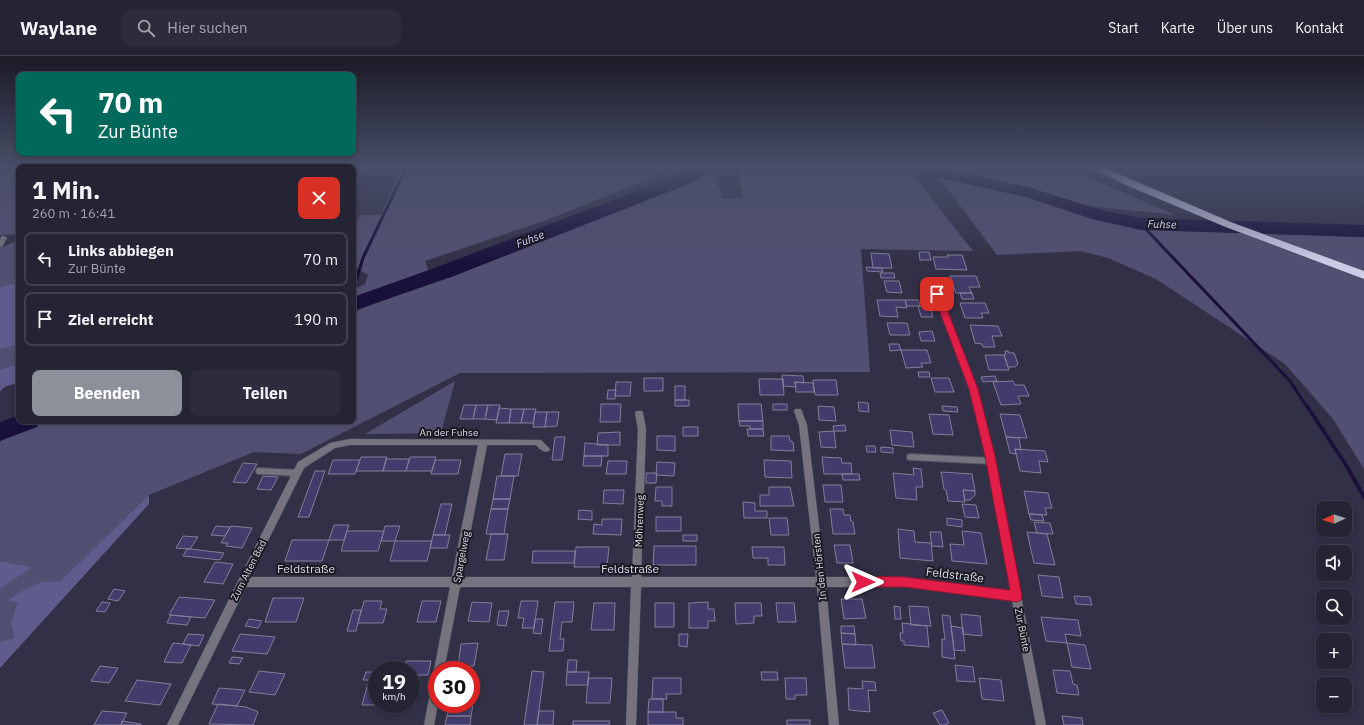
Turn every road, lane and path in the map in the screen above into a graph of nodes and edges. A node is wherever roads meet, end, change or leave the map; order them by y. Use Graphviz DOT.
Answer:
graph roads {
  1 [pos="1167,199"];
  2 [pos="0,238"];
  3 [pos="0,245"];
  4 [pos="1364,276"];
  5 [pos="926,286"];
  6 [pos="798,411"];
  7 [pos="639,413"];
  8 [pos="350,442"];
  9 [pos="483,443"];
  10 [pos="546,449"];
  11 [pos="910,457"];
  12 [pos="991,460"];
  13 [pos="259,471"];
  14 [pos="297,474"];
  15 [pos="242,582"];
  16 [pos="457,582"];
  17 [pos="636,582"];
  18 [pos="821,582"];
  19 [pos="1017,596"];
  20 [pos="442,661"];
  21 [pos="431,713"];
  22 [pos="172,725"];
  23 [pos="429,725"];
  24 [pos="631,725"];
  25 [pos="834,725"];
  26 [pos="1041,725"];
  1 -- 4 [label="highway"];
  2 -- 3 [label="street"];
  5 -- 12 [label="street, Zur Bünte"];
  6 -- 18 [label="street, In den Hörsten"];
  7 -- 17 [label="street, Möhrenweg"];
  8 -- 9 [label="street, An der Fuhse"];
  8 -- 14 [label="street, Zum Alten Bad"];
  9 -- 10 [label="street, An der Fuhse"];
  9 -- 16 [label="street, Spargelweg"];
  11 -- 12 [label="lane"];
  12 -- 19 [label="street, Zur Bünte"];
  13 -- 14 [label="lane"];
  14 -- 15 [label="street, Zum Alten Bad"];
  15 -- 16 [label="street, Feldstraße"];
  15 -- 22 [label="street, Zum Alten Bad"];
  16 -- 17 [label="street, Feldstraße"];
  16 -- 20 [label="street, Spargelweg"];
  17 -- 18 [label="street, Feldstraße"];
  17 -- 24 [label="street, Möhrenweg"];
  18 -- 19 [label="street, Feldstraße"];
  18 -- 25 [label="street, In den Hörsten"];
  19 -- 26 [label="street, Zur Bünte"];
  21 -- 23 [label="street"];
}
